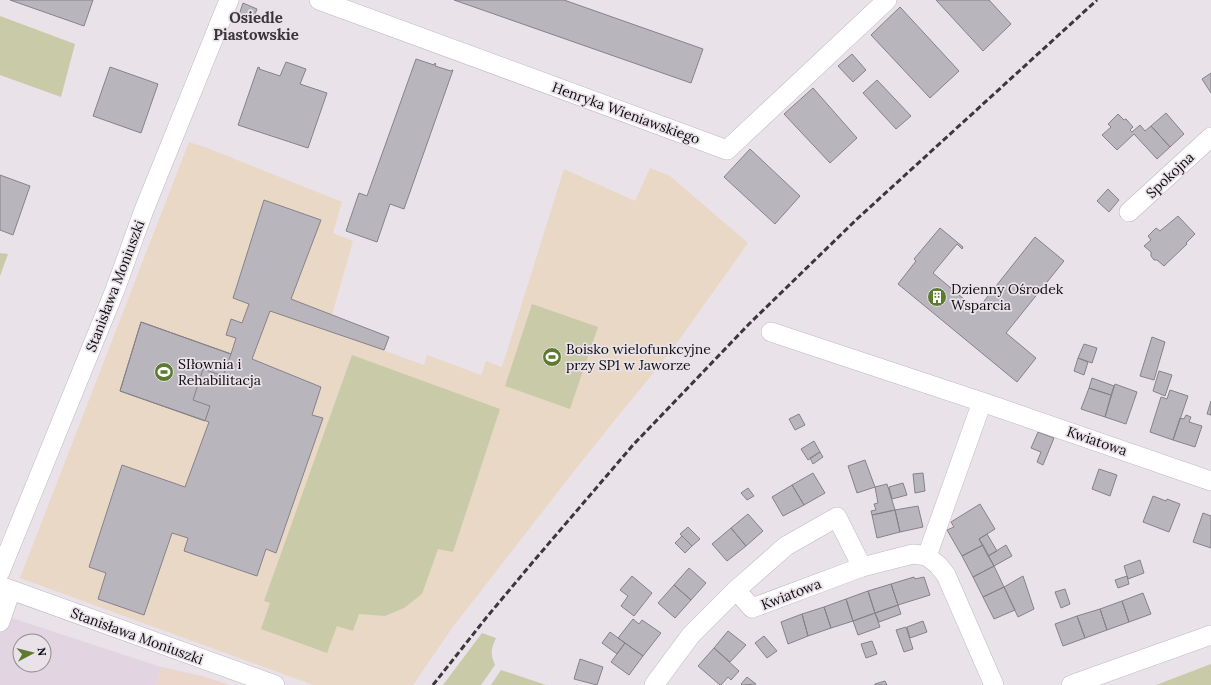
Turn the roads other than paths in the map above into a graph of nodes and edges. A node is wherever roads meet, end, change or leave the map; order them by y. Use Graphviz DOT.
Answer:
graph roads {
  1 [pos="229,0"];
  2 [pos="319,0"];
  3 [pos="887,0"];
  4 [pos="1211,137"];
  5 [pos="1130,212"];
  6 [pos="772,332"];
  7 [pos="982,402"];
  8 [pos="1211,481"];
  9 [pos="927,556"];
  10 [pos="862,567"];
  11 [pos="0,572"];
  12 [pos="5,588"];
  13 [pos="736,590"];
  14 [pos="0,622"];
  15 [pos="1211,635"];
  16 [pos="275,685"];
  17 [pos="654,685"];
  18 [pos="994,685"];
  19 [pos="1071,685"];
  1 -- 11 [label="street, Stanisława Moniuszki"];
  2 -- 3 [label="street, Henryka Wieniawskiego"];
  4 -- 5 [label="street, Spokojna"];
  6 -- 7 [label="street, Kwiatowa"];
  7 -- 8 [label="street, Kwiatowa"];
  7 -- 9 [label="street"];
  9 -- 10 [label="street, Kwiatowa"];
  9 -- 18 [label="street"];
  10 -- 13 [label="street, Kwiatowa"];
  10 -- 13 [label="street"];
  12 -- 14 [label="street"];
  12 -- 16 [label="street, Stanisława Moniuszki"];
  13 -- 17 [label="street"];
  15 -- 19 [label="street"];
}
